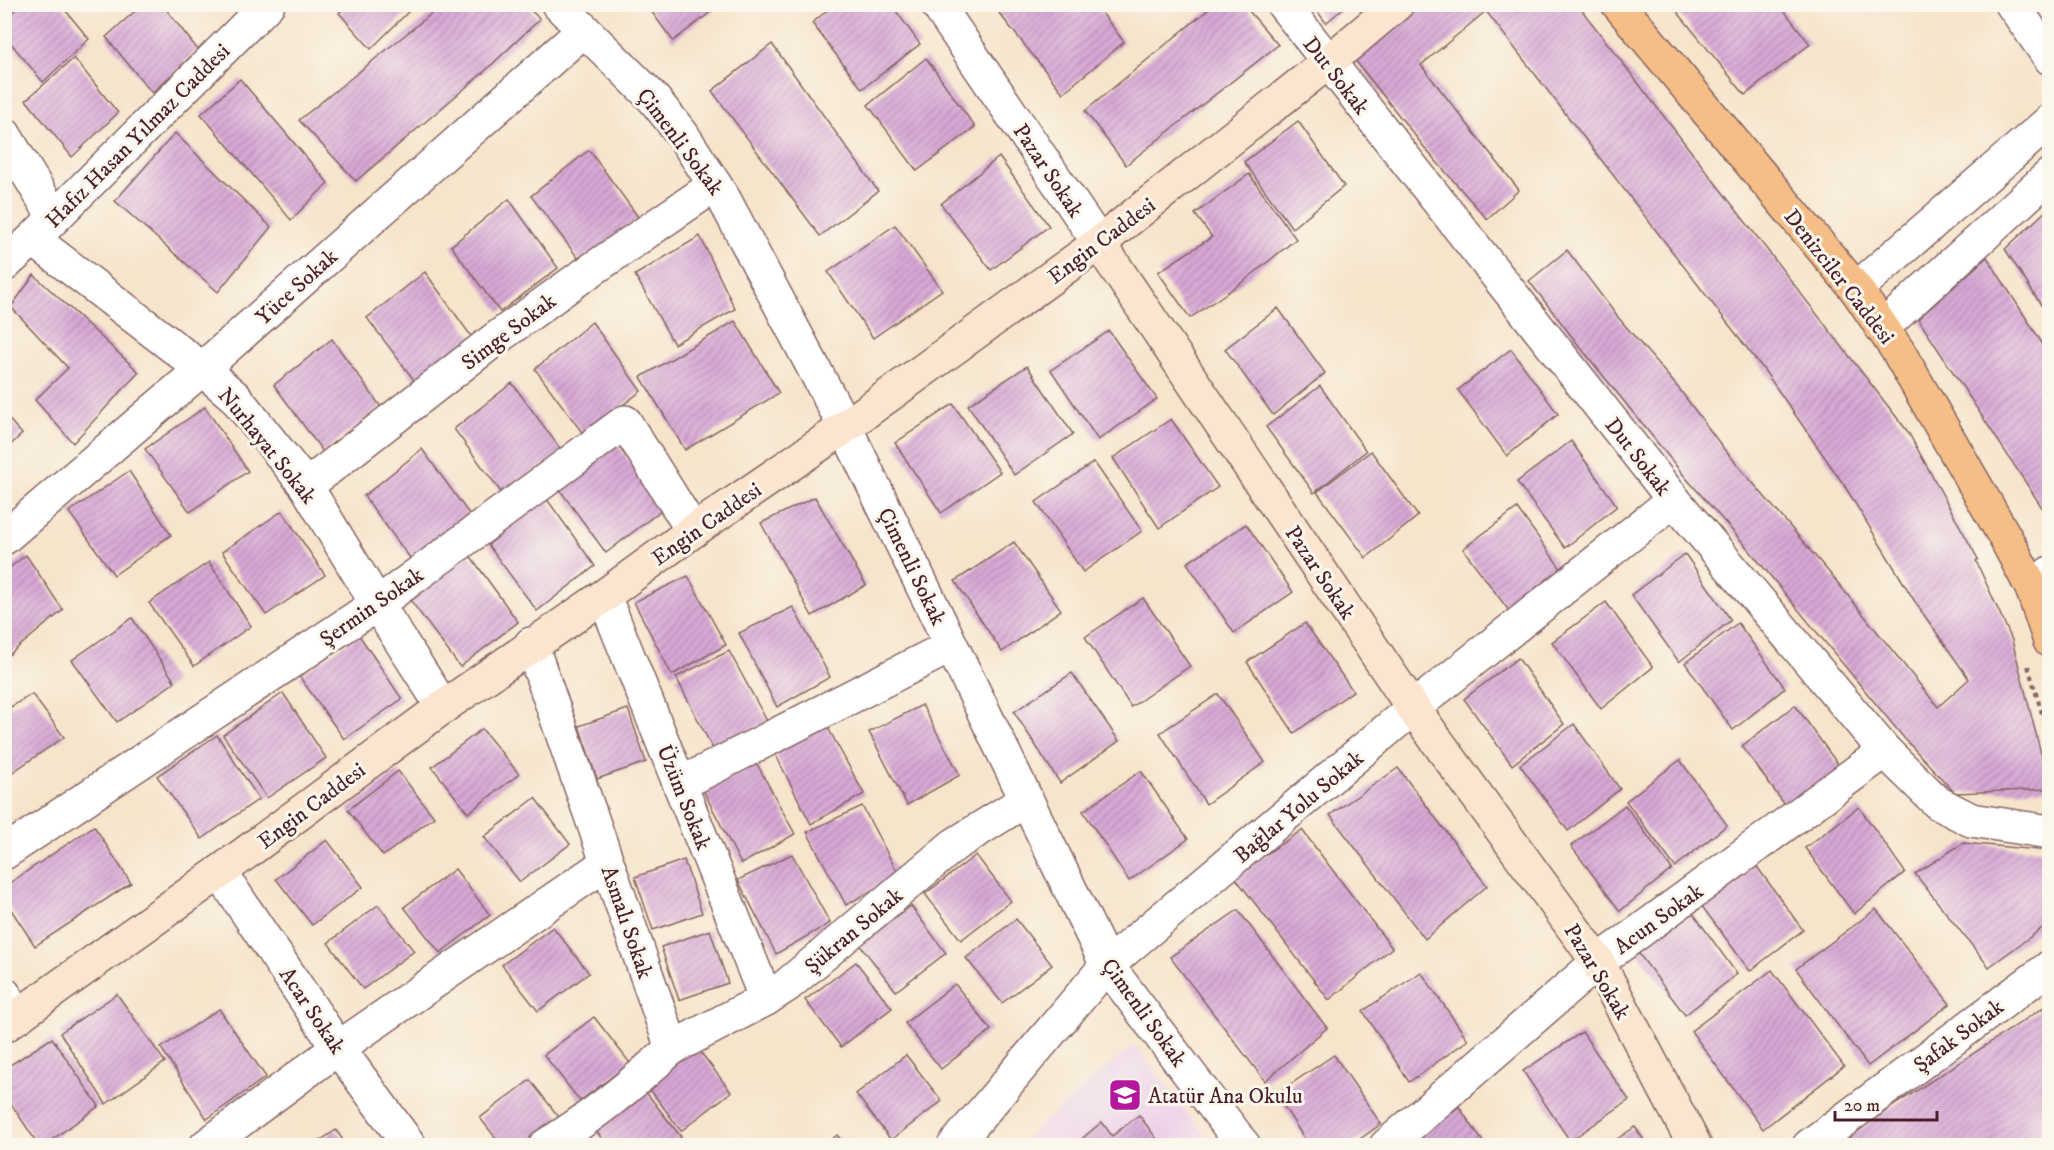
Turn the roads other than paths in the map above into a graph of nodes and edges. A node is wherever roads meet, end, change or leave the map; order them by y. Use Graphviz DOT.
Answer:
graph roads {
  1 [pos="268,4"];
  2 [pos="558,4"];
  3 [pos="937,4"];
  4 [pos="1283,4"];
  5 [pos="1397,4"];
  6 [pos="1618,4"];
  7 [pos="2012,4"];
  8 [pos="584,30"];
  9 [pos="2049,57"];
  10 [pos="1327,63"];
  11 [pos="2049,121"];
  12 [pos="4,134"];
  13 [pos="2049,175"];
  14 [pos="716,185"];
  15 [pos="44,228"];
  16 [pos="1099,243"];
  17 [pos="4,264"];
  18 [pos="1856,289"];
  19 [pos="1882,328"];
  20 [pos="202,369"];
  21 [pos="845,427"];
  22 [pos="306,486"];
  23 [pos="1674,500"];
  24 [pos="693,531"];
  25 [pos="4,538"];
  26 [pos="2041,580"];
  27 [pos="604,596"];
  28 [pos="377,604"];
  29 [pos="531,645"];
  30 [pos="951,646"];
  31 [pos="2038,651"];
  32 [pos="443,707"];
  33 [pos="1413,708"];
  34 [pos="1885,751"];
  35 [pos="680,784"];
  36 [pos="1026,800"];
  37 [pos="2049,832"];
  38 [pos="4,853"];
  39 [pos="607,863"];
  40 [pos="220,872"];
  41 [pos="1598,962"];
  42 [pos="1107,965"];
  43 [pos="2049,967"];
  44 [pos="766,999"];
  45 [pos="10,1012"];
  46 [pos="338,1048"];
  47 [pos="672,1048"];
  48 [pos="206,1146"];
  49 [pos="410,1146"];
  50 [pos="544,1146"];
  51 [pos="954,1146"];
  52 [pos="1244,1146"];
  53 [pos="1386,1146"];
  54 [pos="1695,1146"];
  55 [pos="1809,1146"];
  1 -- 15 [label="street, Hafız Hasan Yılmaz Caddesi"];
  2 -- 8 [label="street, Çimenli Sokak"];
  3 -- 16 [label="street, Pazar Sokak"];
  4 -- 10 [label="street, Dut Sokak"];
  5 -- 10 [label="street, Engin Caddesi"];
  6 -- 18 [label="main road, Denizciler Caddesi"];
  7 -- 9 [label="street"];
  8 -- 14 [label="street, Çimenli Sokak"];
  8 -- 20 [label="street, Yüce Sokak"];
  10 -- 16 [label="street, Engin Caddesi"];
  10 -- 23 [label="street, Dut Sokak"];
  11 -- 18 [label="street"];
  12 -- 15 [label="street"];
  13 -- 19 [label="street"];
  14 -- 21 [label="street, Çimenli Sokak"];
  14 -- 22 [label="street, Simge Sokak"];
  15 -- 17 [label="street, Hafız Hasan Yılmaz Caddesi"];
  15 -- 20 [label="street, Nurhayat Sokak"];
  16 -- 21 [label="street, Engin Caddesi"];
  16 -- 33 [label="street, Pazar Sokak"];
  18 -- 19 [label="main road, Denizciler Caddesi"];
  19 -- 26 [label="main road, Denizciler Caddesi"];
  20 -- 22 [label="street, Nurhayat Sokak"];
  20 -- 25 [label="street, Yüce Sokak"];
  21 -- 24 [label="street, Engin Caddesi"];
  21 -- 30 [label="street, Çimenli Sokak"];
  22 -- 28 [label="street, Nurhayat Sokak"];
  23 -- 33 [label="street, Bağlar Yolu Sokak"];
  23 -- 34 [label="street, Dut Sokak"];
  24 -- 27 [label="street, Engin Caddesi"];
  24 -- 28 [label="street, Şermin Sokak"];
  26 -- 31 [label="main road, Denizciler Caddesi"];
  27 -- 29 [label="street, Engin Caddesi"];
  27 -- 35 [label="street, Üzüm Sokak"];
  28 -- 32 [label="street, Nurhayat Sokak"];
  28 -- 38 [label="street, Şermin Sokak"];
  29 -- 32 [label="street, Engin Caddesi"];
  29 -- 39 [label="street, Asmalı Sokak"];
  30 -- 35 [label="street"];
  30 -- 36 [label="street, Çimenli Sokak"];
  32 -- 40 [label="street, Engin Caddesi"];
  33 -- 41 [label="street, Pazar Sokak"];
  33 -- 42 [label="street, Bağlar Yolu Sokak"];
  34 -- 37 [label="street, Dut Sokak"];
  34 -- 41 [label="street, Acun Sokak"];
  35 -- 44 [label="street, Üzüm Sokak"];
  36 -- 42 [label="street, Çimenli Sokak"];
  36 -- 44 [label="street, Şükran Sokak"];
  39 -- 46 [label="street"];
  39 -- 47 [label="street, Asmalı Sokak"];
  40 -- 45 [label="street, Engin Caddesi"];
  40 -- 46 [label="street, Acar Sokak"];
  41 -- 53 [label="street, Acun Sokak"];
  41 -- 54 [label="street, Pazar Sokak"];
  42 -- 51 [label="street, Bağlar Yolu Sokak"];
  42 -- 52 [label="street, Çimenli Sokak"];
  43 -- 55 [label="street, Şafak Sokak"];
  44 -- 47 [label="street, Şükran Sokak"];
  46 -- 48 [label="street"];
  46 -- 49 [label="street, Acar Sokak"];
  47 -- 50 [label="street"];
}
